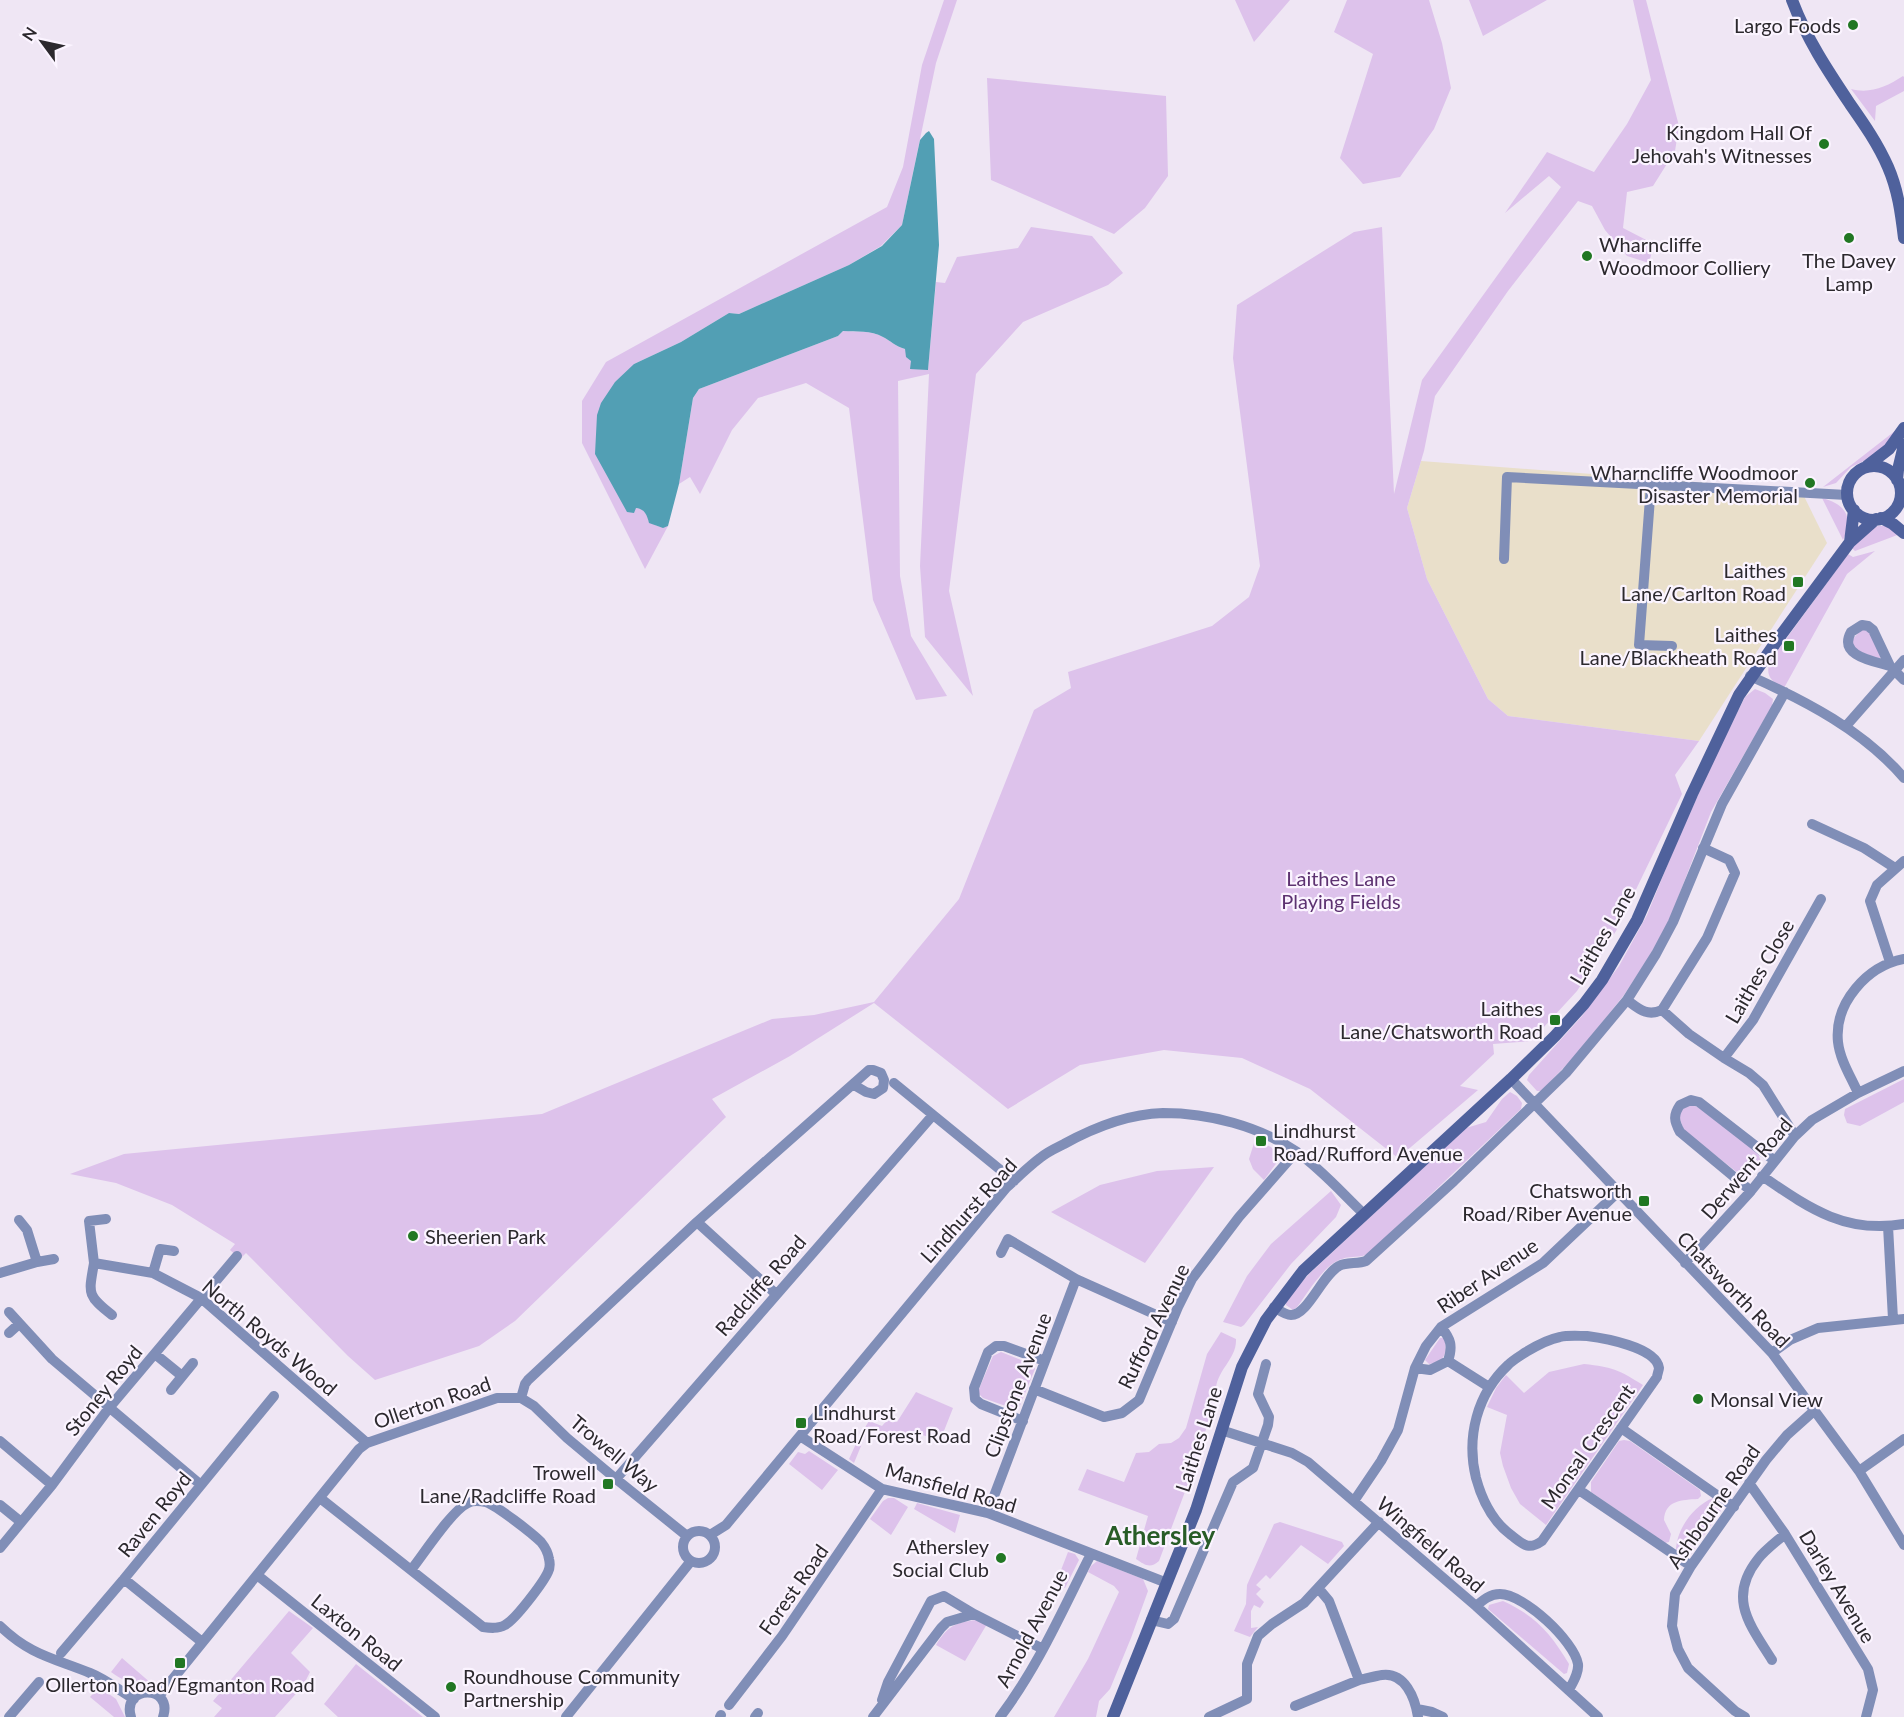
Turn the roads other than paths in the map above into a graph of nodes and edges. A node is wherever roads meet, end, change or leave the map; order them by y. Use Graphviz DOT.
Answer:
graph roads {
  1 [pos="1792,0"];
  2 [pos="1904,238"];
  3 [pos="1904,428"];
  4 [pos="1904,445"];
  5 [pos="1868,466"];
  6 [pos="1651,486"];
  7 [pos="1901,491"];
  8 [pos="1847,495"];
  9 [pos="1854,510"];
  10 [pos="1878,519"];
  11 [pos="1904,533"];
  12 [pos="1850,542"];
  13 [pos="1504,559"];
  14 [pos="1672,646"];
  15 [pos="1904,660"];
  16 [pos="1892,668"];
  17 [pos="1750,676"];
  18 [pos="1904,680"];
  19 [pos="1785,692"];
  20 [pos="1846,726"];
  21 [pos="1904,778"];
  22 [pos="1812,824"];
  23 [pos="1703,848"];
  24 [pos="1900,865"];
  25 [pos="1821,899"];
  26 [pos="1904,959"];
  27 [pos="1890,962"];
  28 [pos="1627,1000"];
  29 [pos="1662,1010"];
  30 [pos="1724,1059"];
  31 [pos="1904,1071"];
  32 [pos="1511,1079"];
  33 [pos="894,1083"];
  34 [pos="854,1085"];
  35 [pos="1858,1094"];
  36 [pos="1535,1104"];
  37 [pos="933,1115"];
  38 [pos="1795,1136"];
  39 [pos="1296,1152"];
  40 [pos="1775,1161"];
  41 [pos="1762,1176"];
  42 [pos="1014,1181"];
  43 [pos="1751,1191"];
  44 [pos="1618,1192"];
  45 [pos="1364,1214"];
  46 [pos="106,1218"];
  47 [pos="19,1220"];
  48 [pos="697,1222"];
  49 [pos="1904,1224"];
  50 [pos="1888,1226"];
  51 [pos="174,1251"];
  52 [pos="1001,1252"];
  53 [pos="237,1256"];
  54 [pos="54,1259"];
  55 [pos="37,1262"];
  56 [pos="94,1263"];
  57 [pos="1685,1263"];
  58 [pos="0,1273"];
  59 [pos="153,1273"];
  60 [pos="1076,1280"];
  61 [pos="776,1294"];
  62 [pos="201,1298"];
  63 [pos="1274,1307"];
  64 [pos="9,1311"];
  65 [pos="111,1315"];
  66 [pos="1899,1319"];
  67 [pos="1172,1322"];
  68 [pos="20,1324"];
  69 [pos="1442,1327"];
  70 [pos="9,1333"];
  71 [pos="1772,1353"];
  72 [pos="155,1354"];
  73 [pos="1045,1361"];
  74 [pos="1448,1361"];
  75 [pos="193,1363"];
  76 [pos="1266,1364"];
  77 [pos="1415,1368"];
  78 [pos="182,1376"];
  79 [pos="1489,1387"];
  80 [pos="1034,1389"];
  81 [pos="171,1390"];
  82 [pos="274,1396"];
  83 [pos="521,1398"];
  84 [pos="109,1408"];
  85 [pos="1815,1410"];
  86 [pos="1023,1421"];
  87 [pos="1621,1428"];
  88 [pos="1221,1430"];
  89 [pos="800,1436"];
  90 [pos="1904,1439"];
  91 [pos="0,1441"];
  92 [pos="368,1443"];
  93 [pos="1262,1444"];
  94 [pos="1859,1471"];
  95 [pos="616,1479"];
  96 [pos="1749,1483"];
  97 [pos="52,1485"];
  98 [pos="201,1485"];
  99 [pos="882,1490"];
  100 [pos="1579,1490"];
  101 [pos="320,1498"];
  102 [pos="1354,1501"];
  103 [pos="992,1504"];
  104 [pos="0,1505"];
  105 [pos="1734,1507"];
  106 [pos="21,1522"];
  107 [pos="1379,1522"];
  108 [pos="1785,1534"];
  109 [pos="710,1535"];
  110 [pos="687,1536"];
  111 [pos="1904,1545"];
  112 [pos="0,1548"];
  113 [pos="1091,1554"];
  114 [pos="690,1561"];
  115 [pos="1691,1566"];
  116 [pos="411,1570"];
  117 [pos="257,1575"];
  118 [pos="124,1579"];
  119 [pos="1167,1583"];
  120 [pos="1318,1589"];
  121 [pos="1476,1606"];
  122 [pos="974,1614"];
  123 [pos="1152,1620"];
  124 [pos="0,1626"];
  125 [pos="202,1642"];
  126 [pos="1043,1649"];
  127 [pos="57,1657"];
  128 [pos="1772,1660"];
  129 [pos="1359,1680"];
  130 [pos="39,1682"];
  131 [pos="1569,1690"];
  132 [pos="159,1696"];
  133 [pos="134,1699"];
  134 [pos="729,1705"];
  135 [pos="1294,1706"];
  136 [pos="1417,1713"];
  137 [pos="875,1714"];
  138 [pos="9,1717"];
  139 [pos="131,1717"];
  140 [pos="163,1717"];
  141 [pos="435,1717"];
  142 [pos="566,1717"];
  143 [pos="1000,1717"];
  144 [pos="1113,1717"];
  145 [pos="1209,1717"];
  146 [pos="1443,1717"];
  147 [pos="1598,1717"];
  148 [pos="1745,1717"];
  149 [pos="1866,1717"];
  1 -- 2 [label="main road"];
  3 -- 5 [label="main road"];
  4 -- 7 [label="main road"];
  5 -- 7 [label="main road"];
  5 -- 8 [label="main road"];
  6 -- 8 [label="street"];
  6 -- 13 [label="street"];
  6 -- 14 [label="street"];
  7 -- 10 [label="main road"];
  8 -- 9 [label="main road"];
  9 -- 10 [label="main road"];
  9 -- 12 [label="main road, Laithes Lane"];
  10 -- 11 [label="main road"];
  10 -- 12 [label="main road, Laithes Lane"];
  12 -- 17 [label="main road, Laithes Lane"];
  15 -- 16 [label="street"];
  16 -- 18 [label="street"];
  16 -- 20 [label="street"];
  17 -- 19 [label="street"];
  17 -- 32 [label="main road, Laithes Lane"];
  19 -- 20 [label="street"];
  19 -- 23 [label="street"];
  20 -- 21 [label="street"];
  22 -- 24 [label="street"];
  23 -- 28 [label="street"];
  23 -- 29 [label="street"];
  24 -- 27 [label="street"];
  25 -- 30 [label="street, Laithes Close"];
  26 -- 27 [label="street"];
  27 -- 35 [label="street"];
  28 -- 29 [label="street"];
  28 -- 36 [label="street"];
  29 -- 30 [label="street"];
  30 -- 38 [label="street"];
  31 -- 35 [label="street, Derwent Road"];
  32 -- 36 [label="street, Chatsworth Road"];
  32 -- 45 [label="main road, Laithes Lane"];
  33 -- 37 [label="street"];
  34 -- 48 [label="street, Ollerton Road"];
  35 -- 38 [label="street, Derwent Road"];
  36 -- 44 [label="street, Chatsworth Road"];
  36 -- 63 [label="street"];
  37 -- 42 [label="street"];
  37 -- 61 [label="street, Radcliffe Road"];
  38 -- 40 [label="street, Derwent Road"];
  39 -- 42 [label="street, Lindhurst Road"];
  39 -- 45 [label="street, Lindhurst Road"];
  39 -- 67 [label="street, Rufford Avenue"];
  40 -- 41 [label="street, Derwent Road"];
  40 -- 43 [label="street"];
  41 -- 43 [label="street, Derwent Road"];
  41 -- 50 [label="street"];
  42 -- 89 [label="street, Lindhurst Road"];
  43 -- 57 [label="street, Derwent Road"];
  44 -- 57 [label="street, Chatsworth Road"];
  44 -- 69 [label="street, Riber Avenue"];
  45 -- 63 [label="main road, Laithes Lane"];
  46 -- 56 [label="street"];
  47 -- 55 [label="street"];
  48 -- 61 [label="street"];
  48 -- 83 [label="street, Ollerton Road"];
  49 -- 50 [label="street"];
  50 -- 66 [label="street"];
  51 -- 59 [label="street"];
  52 -- 60 [label="street"];
  53 -- 62 [label="street, Stoney Royd"];
  54 -- 55 [label="street"];
  55 -- 58 [label="street"];
  56 -- 59 [label="street, North Royds Wood"];
  56 -- 65 [label="street"];
  57 -- 71 [label="street, Chatsworth Road"];
  59 -- 62 [label="street, North Royds Wood"];
  60 -- 67 [label="street"];
  60 -- 73 [label="street, Clipstone Avenue"];
  61 -- 95 [label="street, Radcliffe Road"];
  62 -- 72 [label="street, Stoney Royd"];
  62 -- 92 [label="street, North Royds Wood"];
  63 -- 88 [label="main road, Laithes Lane"];
  64 -- 68 [label="street"];
  66 -- 71 [label="street"];
  67 -- 80 [label="street, Rufford Avenue"];
  68 -- 70 [label="street"];
  68 -- 84 [label="street"];
  69 -- 74 [label="street"];
  69 -- 77 [label="street, Riber Avenue"];
  71 -- 85 [label="street, Chatsworth Road"];
  72 -- 78 [label="street"];
  72 -- 84 [label="street, Stoney Royd"];
  73 -- 80 [label="street, Clipstone Avenue"];
  73 -- 86 [label="street"];
  74 -- 77 [label="street"];
  74 -- 79 [label="street"];
  75 -- 78 [label="street"];
  76 -- 93 [label="street"];
  77 -- 102 [label="street, Riber Avenue"];
  78 -- 81 [label="street"];
  79 -- 87 [label="street, Monsal Crescent"];
  79 -- 100 [label="street, Monsal Crescent"];
  80 -- 86 [label="street, Clipstone Avenue"];
  82 -- 98 [label="street, Raven Royd"];
  83 -- 92 [label="street, Ollerton Road"];
  83 -- 95 [label="street, Trowell Way"];
  84 -- 97 [label="street, Stoney Royd"];
  84 -- 98 [label="street"];
  85 -- 94 [label="street, Chatsworth Road"];
  85 -- 96 [label="street, Ashbourne Road"];
  86 -- 103 [label="street, Clipstone Avenue"];
  87 -- 100 [label="street, Monsal Crescent"];
  87 -- 105 [label="street"];
  88 -- 93 [label="street, Wingfield Road"];
  88 -- 119 [label="main road, Laithes Lane"];
  89 -- 99 [label="street, Mansfield Road"];
  89 -- 109 [label="street, Lindhurst Road"];
  90 -- 94 [label="street"];
  91 -- 97 [label="street"];
  92 -- 101 [label="street, Ollerton Road"];
  93 -- 102 [label="street, Wingfield Road"];
  93 -- 123 [label="street"];
  94 -- 111 [label="street, Chatsworth Road"];
  95 -- 110 [label="street, Trowell Way"];
  96 -- 105 [label="street, Ashbourne Road"];
  96 -- 108 [label="street, Darley Avenue"];
  97 -- 106 [label="street, Stoney Royd"];
  98 -- 118 [label="street, Raven Royd"];
  99 -- 113 [label="street, Mansfield Road"];
  99 -- 134 [label="street, Forest Road"];
  100 -- 115 [label="street"];
  101 -- 116 [label="street"];
  101 -- 117 [label="street, Ollerton Road"];
  102 -- 107 [label="street, Wingfield Road"];
  104 -- 106 [label="street"];
  105 -- 115 [label="street, Ashbourne Road"];
  106 -- 112 [label="street, Stoney Royd"];
  107 -- 120 [label="street"];
  107 -- 121 [label="street, Wingfield Road"];
  108 -- 128 [label="street"];
  108 -- 149 [label="street, Darley Avenue"];
  109 -- 110 [label="street"];
  109 -- 114 [label="street"];
  110 -- 114 [label="street"];
  113 -- 119 [label="street, Mansfield Road"];
  113 -- 126 [label="street, Arnold Avenue"];
  114 -- 142 [label="street"];
  115 -- 148 [label="street, Ashbourne Road"];
  116 -- 116 [label="street"];
  117 -- 125 [label="street, Ollerton Road"];
  117 -- 141 [label="street, Laxton Road"];
  118 -- 125 [label="street"];
  118 -- 127 [label="street, Raven Royd"];
  119 -- 123 [label="main road, Laithes Lane"];
  120 -- 129 [label="street"];
  120 -- 145 [label="street"];
  121 -- 131 [label="street, Wingfield Road"];
  121 -- 131 [label="street"];
  122 -- 126 [label="street"];
  122 -- 137 [label="street"];
  122 -- 137 [label="street"];
  123 -- 144 [label="main road, Laithes Lane"];
  124 -- 127 [label="street"];
  125 -- 132 [label="street, Ollerton Road"];
  126 -- 143 [label="street, Arnold Avenue"];
  127 -- 133 [label="street"];
  129 -- 135 [label="street"];
  129 -- 136 [label="street"];
  130 -- 138 [label="street"];
  131 -- 147 [label="street, Wingfield Road"];
  132 -- 133 [label="street"];
  132 -- 140 [label="street"];
  133 -- 139 [label="street"];
  136 -- 146 [label="street"];
}
